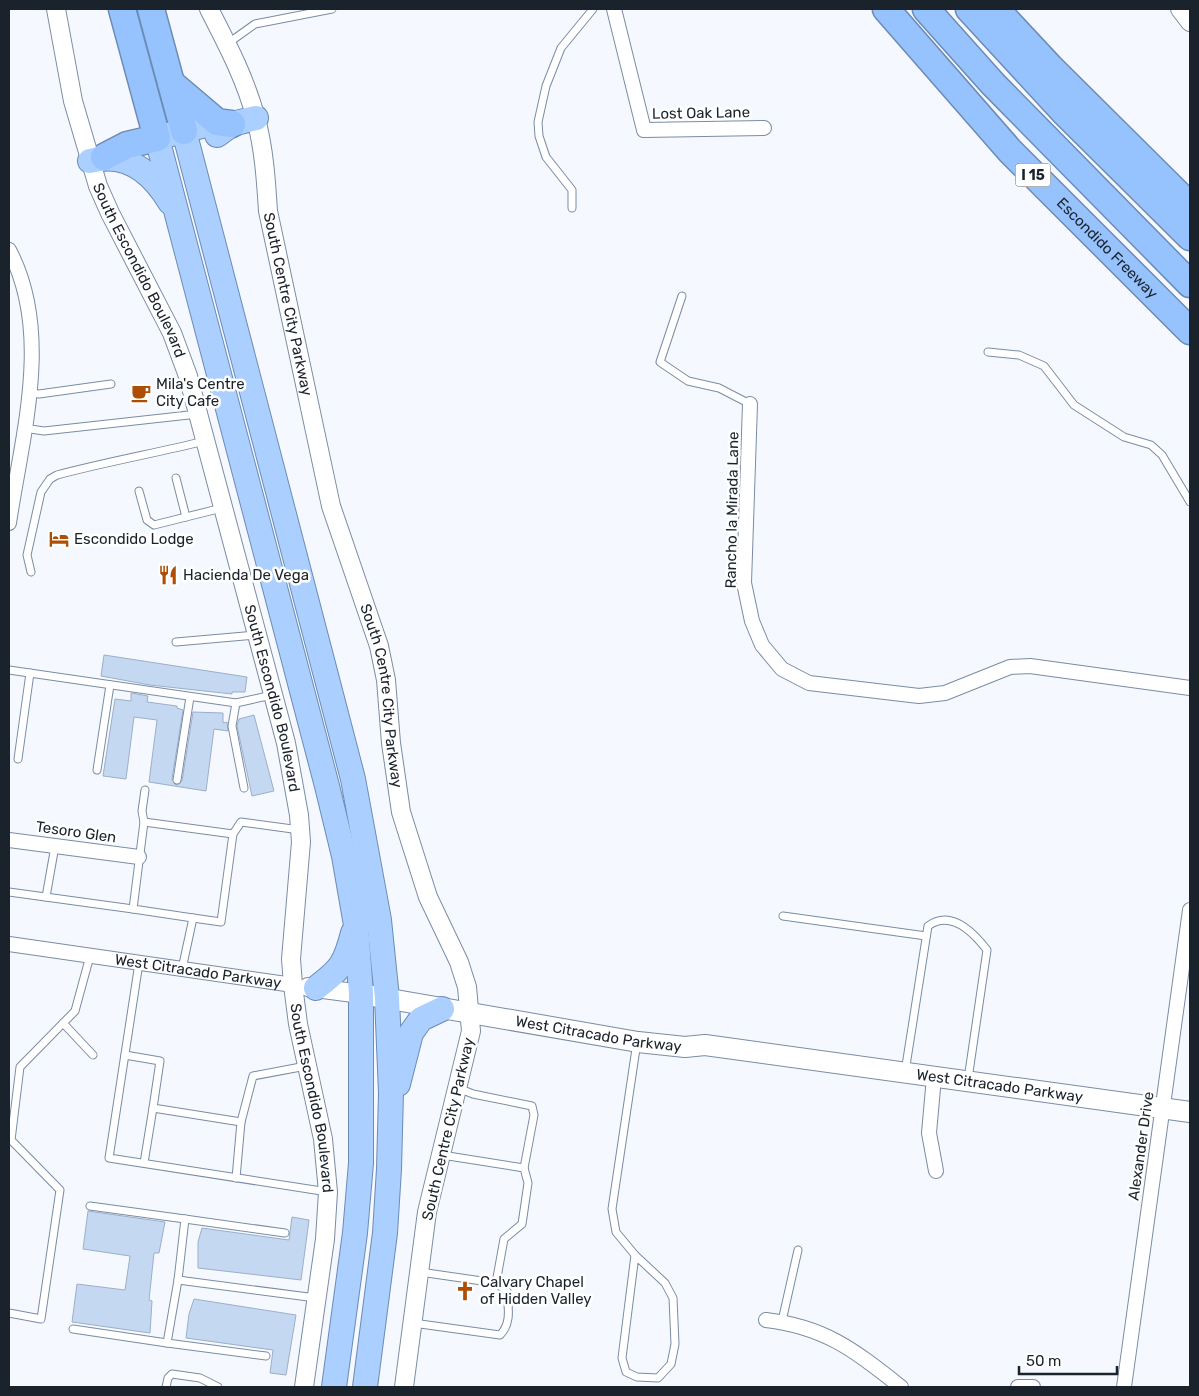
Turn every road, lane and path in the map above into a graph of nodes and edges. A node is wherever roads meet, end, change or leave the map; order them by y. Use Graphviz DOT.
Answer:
graph roads {
  1 [pos="56,9"];
  2 [pos="122,9"];
  3 [pos="151,9"];
  4 [pos="209,9"];
  5 [pos="332,9"];
  6 [pos="593,9"];
  7 [pos="614,9"];
  8 [pos="886,9"];
  9 [pos="926,9"];
  10 [pos="969,9"];
  11 [pos="996,9"];
  12 [pos="1180,9"];
  13 [pos="1190,22"];
  14 [pos="227,44"];
  15 [pos="171,83"];
  16 [pos="235,122"];
  17 [pos="764,128"];
  18 [pos="186,136"];
  19 [pos="158,143"];
  20 [pos="97,159"];
  21 [pos="1190,206"];
  22 [pos="572,208"];
  23 [pos="176,214"];
  24 [pos="1190,237"];
  25 [pos="9,250"];
  26 [pos="1190,284"];
  27 [pos="682,296"];
  28 [pos="1190,332"];
  29 [pos="988,352"];
  30 [pos="110,384"];
  31 [pos="29,393"];
  32 [pos="750,404"];
  33 [pos="198,414"];
  34 [pos="24,428"];
  35 [pos="205,441"];
  36 [pos="176,478"];
  37 [pos="139,491"];
  38 [pos="1190,502"];
  39 [pos="223,507"];
  40 [pos="186,517"];
  41 [pos="9,522"];
  42 [pos="31,572"];
  43 [pos="257,635"];
  44 [pos="176,642"];
  45 [pos="9,670"];
  46 [pos="30,673"];
  47 [pos="110,685"];
  48 [pos="1190,688"];
  49 [pos="272,695"];
  50 [pos="190,696"];
  51 [pos="236,703"];
  52 [pos="18,759"];
  53 [pos="97,770"];
  54 [pos="177,780"];
  55 [pos="244,788"];
  56 [pos="145,790"];
  57 [pos="144,822"];
  58 [pos="300,830"];
  59 [pos="233,834"];
  60 [pos="9,840"];
  61 [pos="55,846"];
  62 [pos="140,857"];
  63 [pos="9,892"];
  64 [pos="46,897"];
  65 [pos="133,909"];
  66 [pos="1190,910"];
  67 [pos="783,916"];
  68 [pos="192,918"];
  69 [pos="356,924"];
  70 [pos="926,936"];
  71 [pos="9,944"];
  72 [pos="90,956"];
  73 [pos="139,963"];
  74 [pos="182,969"];
  75 [pos="293,985"];
  76 [pos="316,988"];
  77 [pos="361,994"];
  78 [pos="387,998"];
  79 [pos="442,1009"];
  80 [pos="470,1014"];
  81 [pos="63,1023"];
  82 [pos="638,1042"];
  83 [pos="93,1055"];
  84 [pos="125,1055"];
  85 [pos="307,1066"];
  86 [pos="905,1072"];
  87 [pos="934,1077"];
  88 [pos="968,1080"];
  89 [pos="458,1088"];
  90 [pos="153,1108"];
  91 [pos="1163,1108"];
  92 [pos="391,1110"];
  93 [pos="1190,1112"];
  94 [pos="241,1122"];
  95 [pos="10,1140"];
  96 [pos="441,1155"];
  97 [pos="144,1163"];
  98 [pos="524,1168"];
  99 [pos="936,1171"];
  100 [pos="236,1178"];
  101 [pos="328,1192"];
  102 [pos="90,1206"];
  103 [pos="185,1219"];
  104 [pos="285,1233"];
  105 [pos="798,1250"];
  106 [pos="636,1255"];
  107 [pos="419,1272"];
  108 [pos="178,1280"];
  109 [pos="496,1283"];
  110 [pos="316,1298"];
  111 [pos="9,1313"];
  112 [pos="766,1320"];
  113 [pos="782,1321"];
  114 [pos="413,1324"];
  115 [pos="73,1329"];
  116 [pos="167,1343"];
  117 [pos="266,1356"];
  118 [pos="166,1387"];
  119 [pos="218,1387"];
  120 [pos="304,1387"];
  121 [pos="334,1387"];
  122 [pos="365,1387"];
  123 [pos="404,1387"];
  124 [pos="901,1387"];
  125 [pos="1018,1387"];
  126 [pos="1033,1387"];
  127 [pos="1124,1387"];
  1 -- 20 [label="street, South Escondido Boulevard"];
  2 -- 19 [label="highway"];
  3 -- 15 [label="highway"];
  4 -- 14 [label="street, South Centre City Parkway"];
  5 -- 14 [label="lane"];
  6 -- 22 [label="lane"];
  7 -- 17 [label="street, Lost Oak Lane"];
  8 -- 28 [label="highway, Escondido Freeway / I 15"];
  9 -- 26 [label="highway"];
  10 -- 24 [label="highway"];
  11 -- 21 [label="highway"];
  12 -- 13 [label="street"];
  14 -- 16 [label="street, South Centre City Parkway"];
  15 -- 16 [label="highway"];
  15 -- 18 [label="highway"];
  16 -- 18 [label="highway"];
  16 -- 80 [label="street, South Centre City Parkway"];
  18 -- 19 [label="highway"];
  18 -- 78 [label="highway"];
  19 -- 20 [label="highway"];
  19 -- 23 [label="highway"];
  20 -- 23 [label="highway"];
  20 -- 33 [label="street, South Escondido Boulevard"];
  23 -- 69 [label="highway"];
  25 -- 31 [label="street"];
  27 -- 32 [label="lane"];
  29 -- 38 [label="lane"];
  30 -- 31 [label="lane"];
  31 -- 34 [label="street"];
  32 -- 48 [label="street, Rancho la Mirada Lane"];
  33 -- 34 [label="lane"];
  33 -- 35 [label="street, South Escondido Boulevard"];
  34 -- 41 [label="street"];
  35 -- 39 [label="street, South Escondido Boulevard"];
  35 -- 42 [label="lane"];
  36 -- 40 [label="lane"];
  37 -- 40 [label="lane"];
  39 -- 40 [label="lane"];
  39 -- 43 [label="street, South Escondido Boulevard"];
  43 -- 44 [label="lane"];
  43 -- 49 [label="street, South Escondido Boulevard"];
  45 -- 46 [label="lane"];
  46 -- 47 [label="lane"];
  46 -- 52 [label="lane"];
  47 -- 50 [label="lane"];
  47 -- 53 [label="lane"];
  49 -- 51 [label="lane"];
  49 -- 58 [label="street, South Escondido Boulevard"];
  50 -- 51 [label="lane"];
  50 -- 54 [label="lane"];
  51 -- 55 [label="lane"];
  56 -- 57 [label="lane"];
  57 -- 59 [label="lane"];
  57 -- 62 [label="lane"];
  58 -- 59 [label="lane"];
  58 -- 75 [label="street, South Escondido Boulevard"];
  59 -- 68 [label="lane"];
  60 -- 61 [label="street, Tesoro Glen"];
  61 -- 62 [label="street, Tesoro Glen"];
  61 -- 64 [label="lane"];
  62 -- 65 [label="lane"];
  63 -- 64 [label="lane"];
  64 -- 65 [label="lane"];
  65 -- 68 [label="lane"];
  66 -- 91 [label="street, Alexander Drive"];
  67 -- 70 [label="lane"];
  68 -- 74 [label="lane"];
  69 -- 76 [label="highway"];
  69 -- 77 [label="highway"];
  70 -- 86 [label="lane"];
  70 -- 88 [label="lane"];
  71 -- 72 [label="street, West Citracado Parkway"];
  72 -- 73 [label="street, West Citracado Parkway"];
  72 -- 81 [label="lane"];
  73 -- 74 [label="street, West Citracado Parkway"];
  73 -- 84 [label="lane"];
  74 -- 75 [label="street, West Citracado Parkway"];
  75 -- 76 [label="street, West Citracado Parkway"];
  75 -- 85 [label="street, South Escondido Boulevard"];
  76 -- 77 [label="street, West Citracado Parkway"];
  77 -- 78 [label="main road, West Citracado Parkway"];
  77 -- 121 [label="highway"];
  78 -- 79 [label="main road, West Citracado Parkway"];
  78 -- 92 [label="highway"];
  79 -- 80 [label="main road, West Citracado Parkway"];
  79 -- 92 [label="highway"];
  80 -- 82 [label="main road, West Citracado Parkway"];
  80 -- 89 [label="street, South Centre City Parkway"];
  81 -- 83 [label="lane"];
  81 -- 95 [label="lane"];
  82 -- 86 [label="main road, West Citracado Parkway"];
  82 -- 106 [label="lane"];
  84 -- 90 [label="lane"];
  84 -- 97 [label="lane"];
  85 -- 94 [label="lane"];
  85 -- 101 [label="street, South Escondido Boulevard"];
  86 -- 87 [label="main road, West Citracado Parkway"];
  87 -- 88 [label="main road, West Citracado Parkway"];
  87 -- 99 [label="street"];
  88 -- 91 [label="main road, West Citracado Parkway"];
  89 -- 96 [label="street, South Centre City Parkway"];
  89 -- 98 [label="lane"];
  90 -- 94 [label="lane"];
  90 -- 97 [label="lane"];
  91 -- 93 [label="main road, West Citracado Parkway"];
  91 -- 127 [label="street, Alexander Drive"];
  92 -- 122 [label="highway"];
  94 -- 100 [label="lane"];
  95 -- 111 [label="lane"];
  96 -- 98 [label="lane"];
  96 -- 107 [label="street, South Centre City Parkway"];
  97 -- 100 [label="lane"];
  98 -- 109 [label="lane"];
  100 -- 101 [label="lane"];
  101 -- 110 [label="street, South Escondido Boulevard"];
  102 -- 103 [label="lane"];
  103 -- 104 [label="lane"];
  103 -- 108 [label="lane"];
  105 -- 113 [label="lane"];
  106 -- 106 [label="lane"];
  107 -- 109 [label="lane"];
  107 -- 114 [label="street, South Centre City Parkway"];
  108 -- 110 [label="lane"];
  108 -- 116 [label="lane"];
  109 -- 114 [label="lane"];
  110 -- 120 [label="street, South Escondido Boulevard"];
  112 -- 113 [label="street"];
  113 -- 124 [label="street"];
  114 -- 123 [label="street, South Centre City Parkway"];
  115 -- 116 [label="lane"];
  116 -- 117 [label="lane"];
  118 -- 119 [label="lane"];
  125 -- 126 [label="street"];
}
